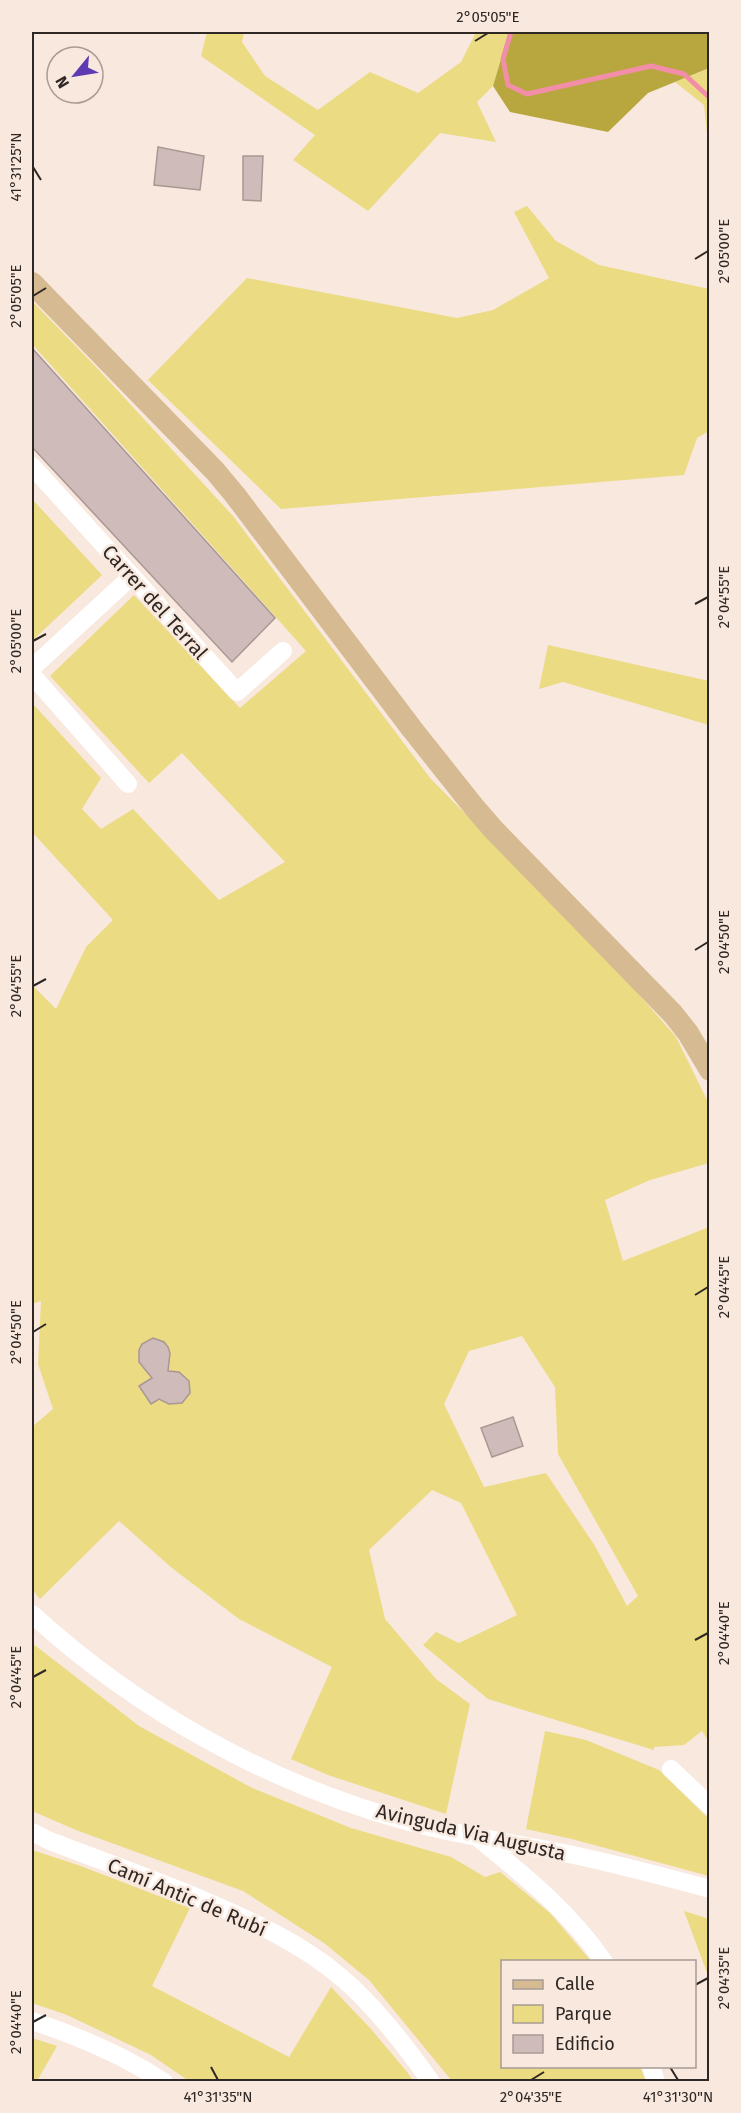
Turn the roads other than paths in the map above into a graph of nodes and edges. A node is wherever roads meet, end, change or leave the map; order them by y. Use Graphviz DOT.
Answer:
graph roads {
  1 [pos="32,283"];
  2 [pos="32,466"];
  3 [pos="132,576"];
  4 [pos="283,651"];
  5 [pos="32,668"];
  6 [pos="32,675"];
  7 [pos="128,784"];
  8 [pos="710,1070"];
  9 [pos="32,1614"];
  10 [pos="671,1769"];
  11 [pos="710,1806"];
  12 [pos="32,1832"];
  13 [pos="476,1836"];
  14 [pos="710,1889"];
  15 [pos="602,1960"];
  16 [pos="32,2021"];
  17 [pos="164,2082"];
  18 [pos="431,2082"];
  1 -- 8 [label="main road"];
  2 -- 3 [label="street, Carrer del Terral"];
  3 -- 4 [label="street, Carrer del Terral"];
  3 -- 5 [label="street"];
  6 -- 7 [label="street"];
  9 -- 13 [label="street, Avinguda Via Augusta"];
  10 -- 11 [label="street"];
  12 -- 18 [label="street, Camí Antic de Rubí"];
  13 -- 14 [label="street, Avinguda Via Augusta"];
  13 -- 15 [label="street"];
  16 -- 17 [label="street"];
}
